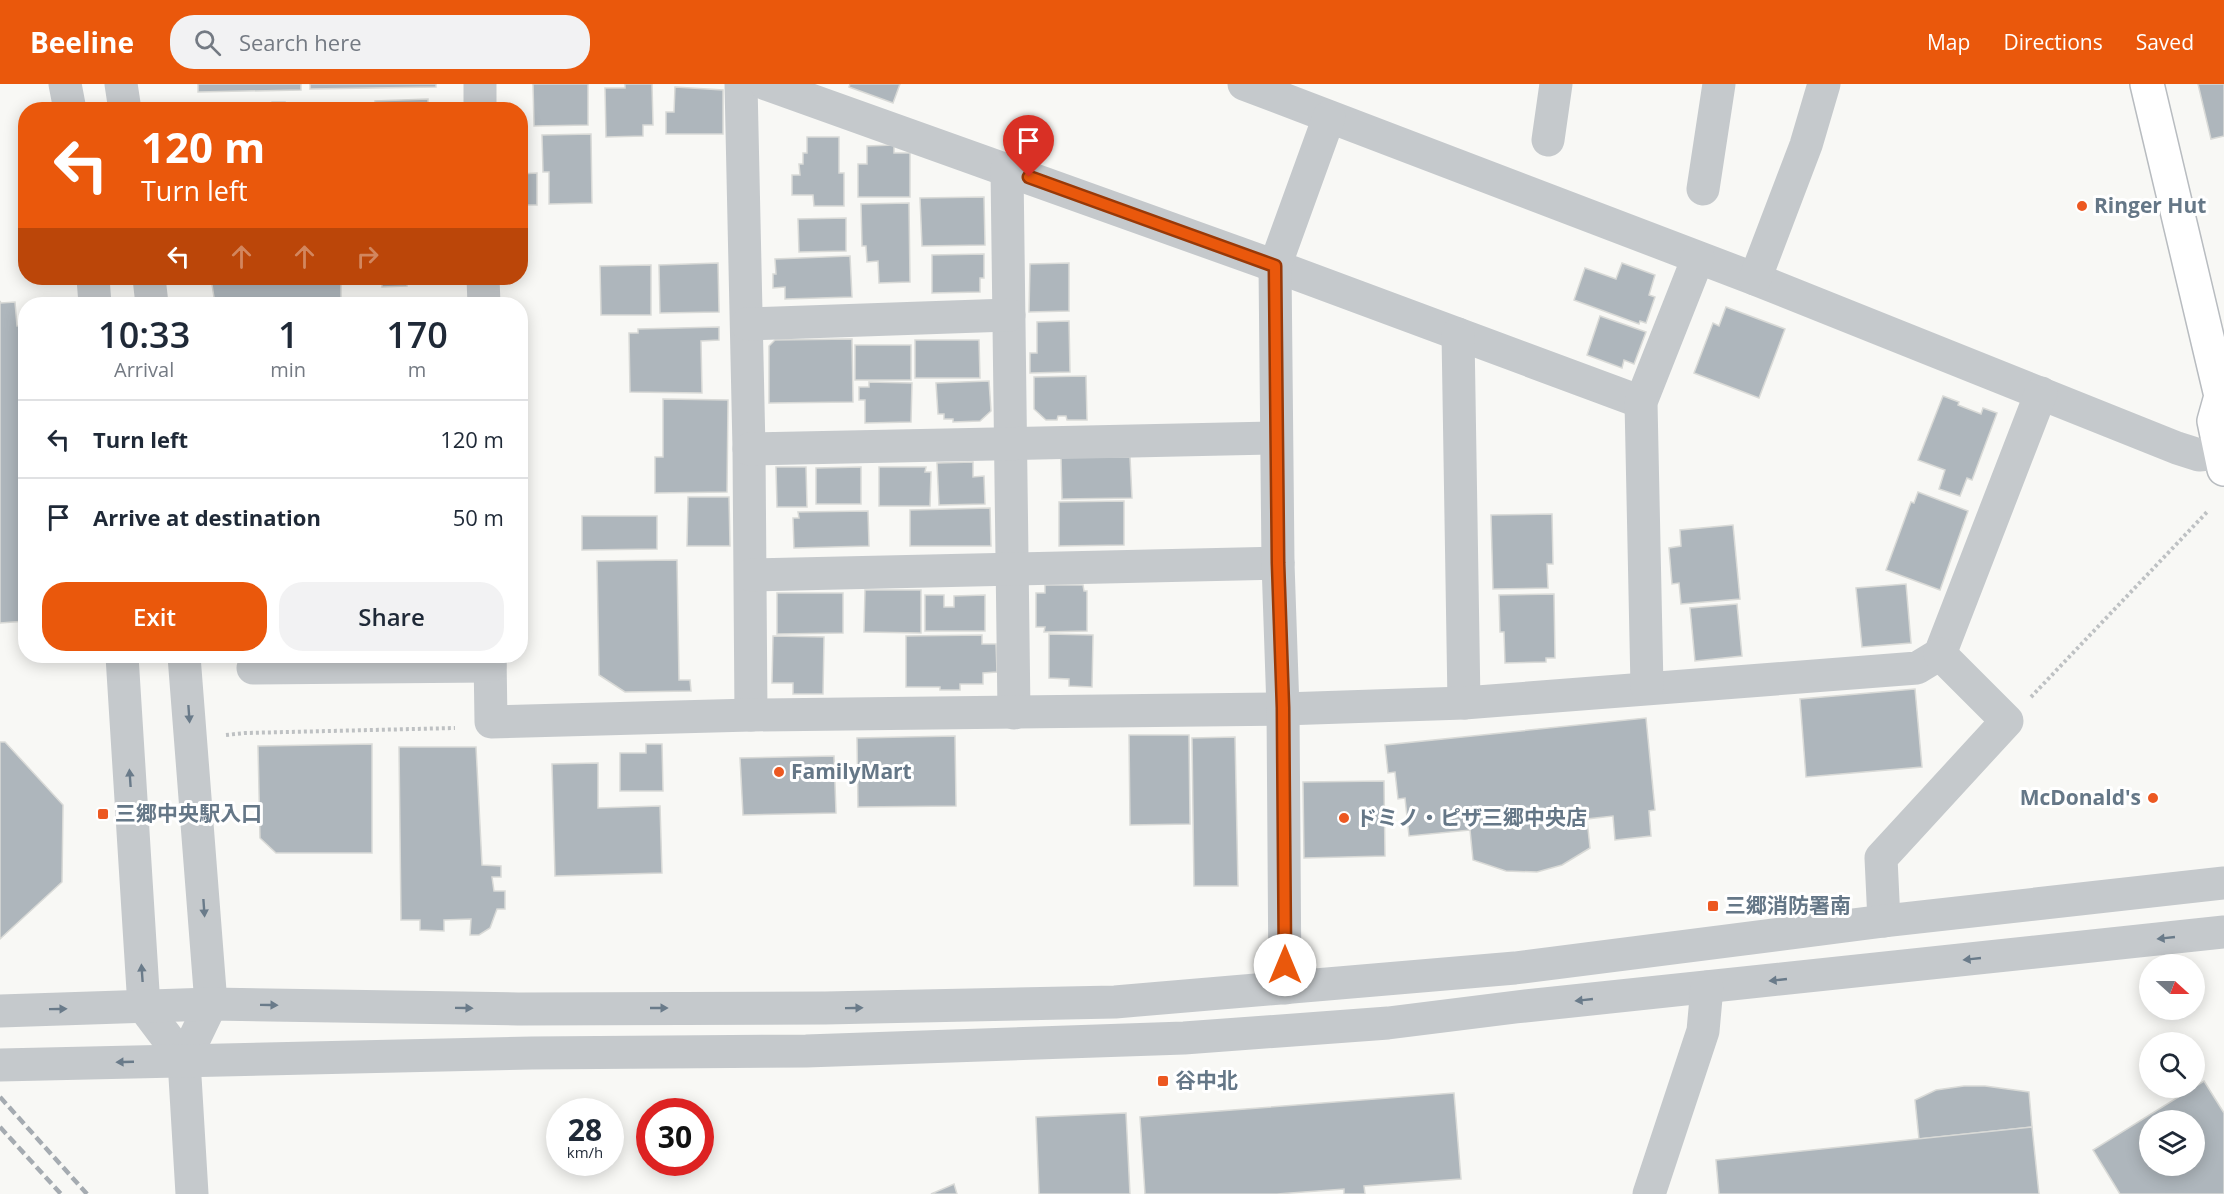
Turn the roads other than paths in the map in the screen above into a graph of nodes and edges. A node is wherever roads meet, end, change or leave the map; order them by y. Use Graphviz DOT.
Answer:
graph roads {
  1 [pos="65,84"];
  2 [pos="121,84"];
  3 [pos="480,84"];
  4 [pos="741,84"];
  5 [pos="766,84"];
  6 [pos="1244,84"];
  7 [pos="1556,84"];
  8 [pos="1719,84"];
  9 [pos="1824,84"];
  10 [pos="2147,84"];
  11 [pos="68,102"];
  12 [pos="124,102"];
  13 [pos="480,102"];
  14 [pos="1329,117"];
  15 [pos="1548,140"];
  16 [pos="1007,169"];
  17 [pos="1703,189"];
  18 [pos="1698,258"];
  19 [pos="1761,265"];
  20 [pos="1275,266"];
  21 [pos="1009,315"];
  22 [pos="747,324"];
  23 [pos="1458,334"];
  24 [pos="2041,393"];
  25 [pos="2223,398"];
  26 [pos="1641,402"];
  27 [pos="1276,438"];
  28 [pos="1011,444"];
  29 [pos="749,449"];
  30 [pos="2222,461"];
  31 [pos="1278,563"];
  32 [pos="1013,568"];
  33 [pos="751,574"];
  34 [pos="1940,654"];
  35 [pos="122,663"];
  36 [pos="185,663"];
  37 [pos="394,663"];
  38 [pos="490,663"];
  39 [pos="253,668"];
  40 [pos="1647,687"];
  41 [pos="1464,703"];
  42 [pos="1283,708"];
  43 [pos="1014,713"];
  44 [pos="751,715"];
  45 [pos="2224,883"];
  46 [pos="1884,921"];
  47 [pos="2224,932"];
  48 [pos="1707,987"];
  49 [pos="1285,988"];
  50 [pos="211,1004"];
  51 [pos="144,1007"];
  52 [pos="0,1011"];
  53 [pos="184,1060"];
  54 [pos="0,1065"];
  55 [pos="192,1194"];
  56 [pos="1649,1194"];
  1 -- 11 [label="street"];
  2 -- 12 [label="street"];
  3 -- 13 [label="street"];
  4 -- 22 [label="street"];
  5 -- 16 [label="street"];
  6 -- 14 [label="street"];
  7 -- 15 [label="street"];
  8 -- 17 [label="street"];
  9 -- 19 [label="street"];
  10 -- 25 [label="main road"];
  14 -- 18 [label="street"];
  14 -- 20 [label="street"];
  16 -- 20 [label="street"];
  16 -- 21 [label="street"];
  18 -- 19 [label="street"];
  18 -- 26 [label="street"];
  19 -- 24 [label="street"];
  20 -- 23 [label="street"];
  20 -- 27 [label="street"];
  21 -- 22 [label="street"];
  21 -- 28 [label="street"];
  22 -- 29 [label="street"];
  23 -- 26 [label="street"];
  23 -- 41 [label="street"];
  24 -- 30 [label="street"];
  24 -- 34 [label="street"];
  25 -- 30 [label="main road"];
  26 -- 40 [label="street"];
  27 -- 28 [label="street"];
  27 -- 31 [label="street"];
  28 -- 29 [label="street"];
  28 -- 32 [label="street"];
  29 -- 33 [label="street"];
  31 -- 32 [label="street"];
  31 -- 42 [label="street"];
  32 -- 33 [label="street"];
  32 -- 43 [label="street"];
  33 -- 44 [label="street"];
  34 -- 40 [label="street"];
  34 -- 46 [label="street"];
  51 -- 35 [label="street, one-way"];
  36 -- 50 [label="street, one-way"];
  37 -- 39 [label="street"];
  38 -- 44 [label="street"];
  40 -- 41 [label="street"];
  41 -- 42 [label="street"];
  42 -- 43 [label="street"];
  42 -- 49 [label="street"];
  43 -- 44 [label="street"];
  45 -- 46 [label="street"];
  46 -- 49 [label="street"];
  47 -- 48 [label="street, one-way"];
  48 -- 53 [label="street, one-way"];
  48 -- 56 [label="street"];
  50 -- 49 [label="street, one-way"];
  50 -- 51 [label="street"];
  50 -- 53 [label="street"];
  52 -- 51 [label="street, one-way"];
  51 -- 53 [label="street"];
  53 -- 54 [label="street, one-way"];
  53 -- 55 [label="street"];
}
